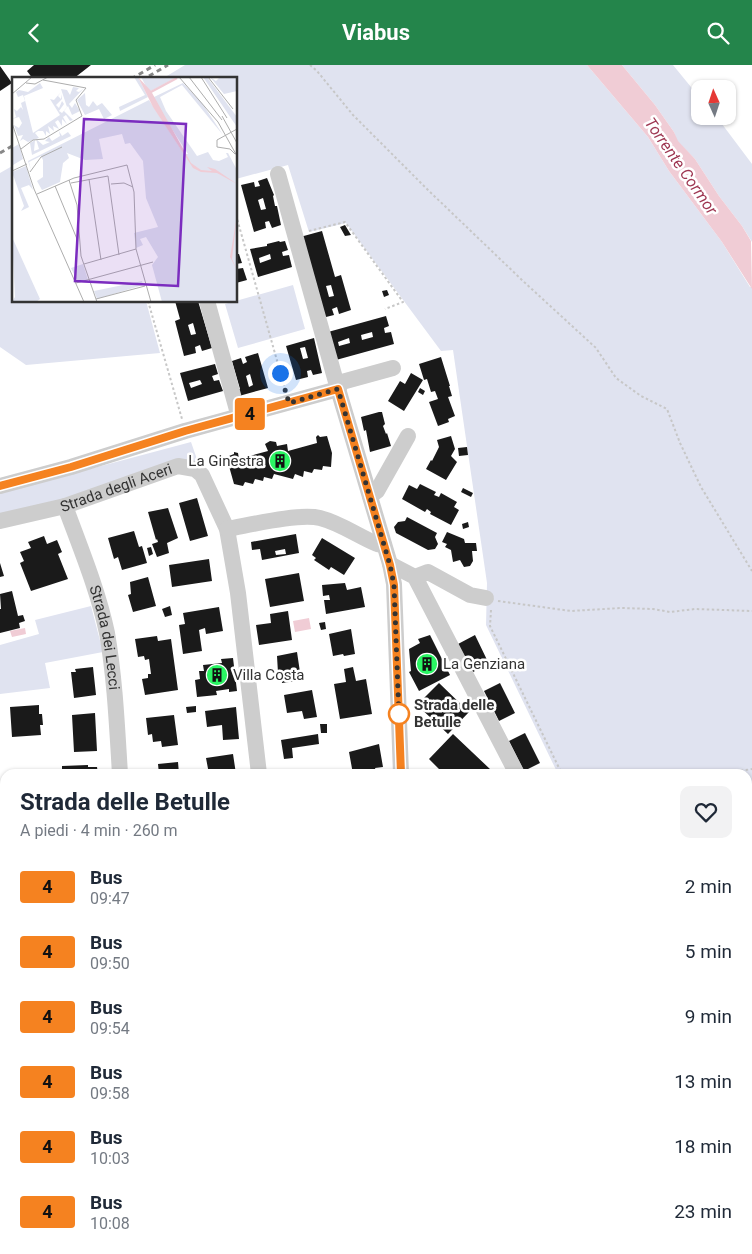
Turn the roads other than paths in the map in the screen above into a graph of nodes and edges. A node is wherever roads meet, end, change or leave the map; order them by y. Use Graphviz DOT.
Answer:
graph roads {
  1 [pos="278,174"];
  2 [pos="208,303"];
  3 [pos="393,368"];
  4 [pos="338,389"];
  5 [pos="239,417"];
  6 [pos="408,435"];
  7 [pos="0,486"];
  8 [pos="370,496"];
  9 [pos="65,506"];
  10 [pos="0,521"];
  11 [pos="227,529"];
  12 [pos="384,545"];
  13 [pos="390,565"];
  14 [pos="415,577"];
  15 [pos="489,599"];
  16 [pos="120,769"];
  17 [pos="258,769"];
  18 [pos="401,769"];
  19 [pos="515,769"];
  1 -- 4 [label="street"];
  2 -- 5 [label="street"];
  3 -- 4 [label="street"];
  4 -- 5 [label="street"];
  4 -- 8 [label="street"];
  5 -- 7 [label="street"];
  6 -- 8 [label="street"];
  8 -- 12 [label="street"];
  9 -- 10 [label="street, Strada degli Aceri"];
  9 -- 11 [label="street, Strada degli Aceri"];
  9 -- 16 [label="street, Strada dei Lecci"];
  11 -- 12 [label="street"];
  11 -- 17 [label="street, Strada degli Aceri"];
  12 -- 13 [label="street"];
  13 -- 14 [label="street"];
  13 -- 18 [label="street"];
  14 -- 15 [label="street"];
  14 -- 19 [label="street"];
}
